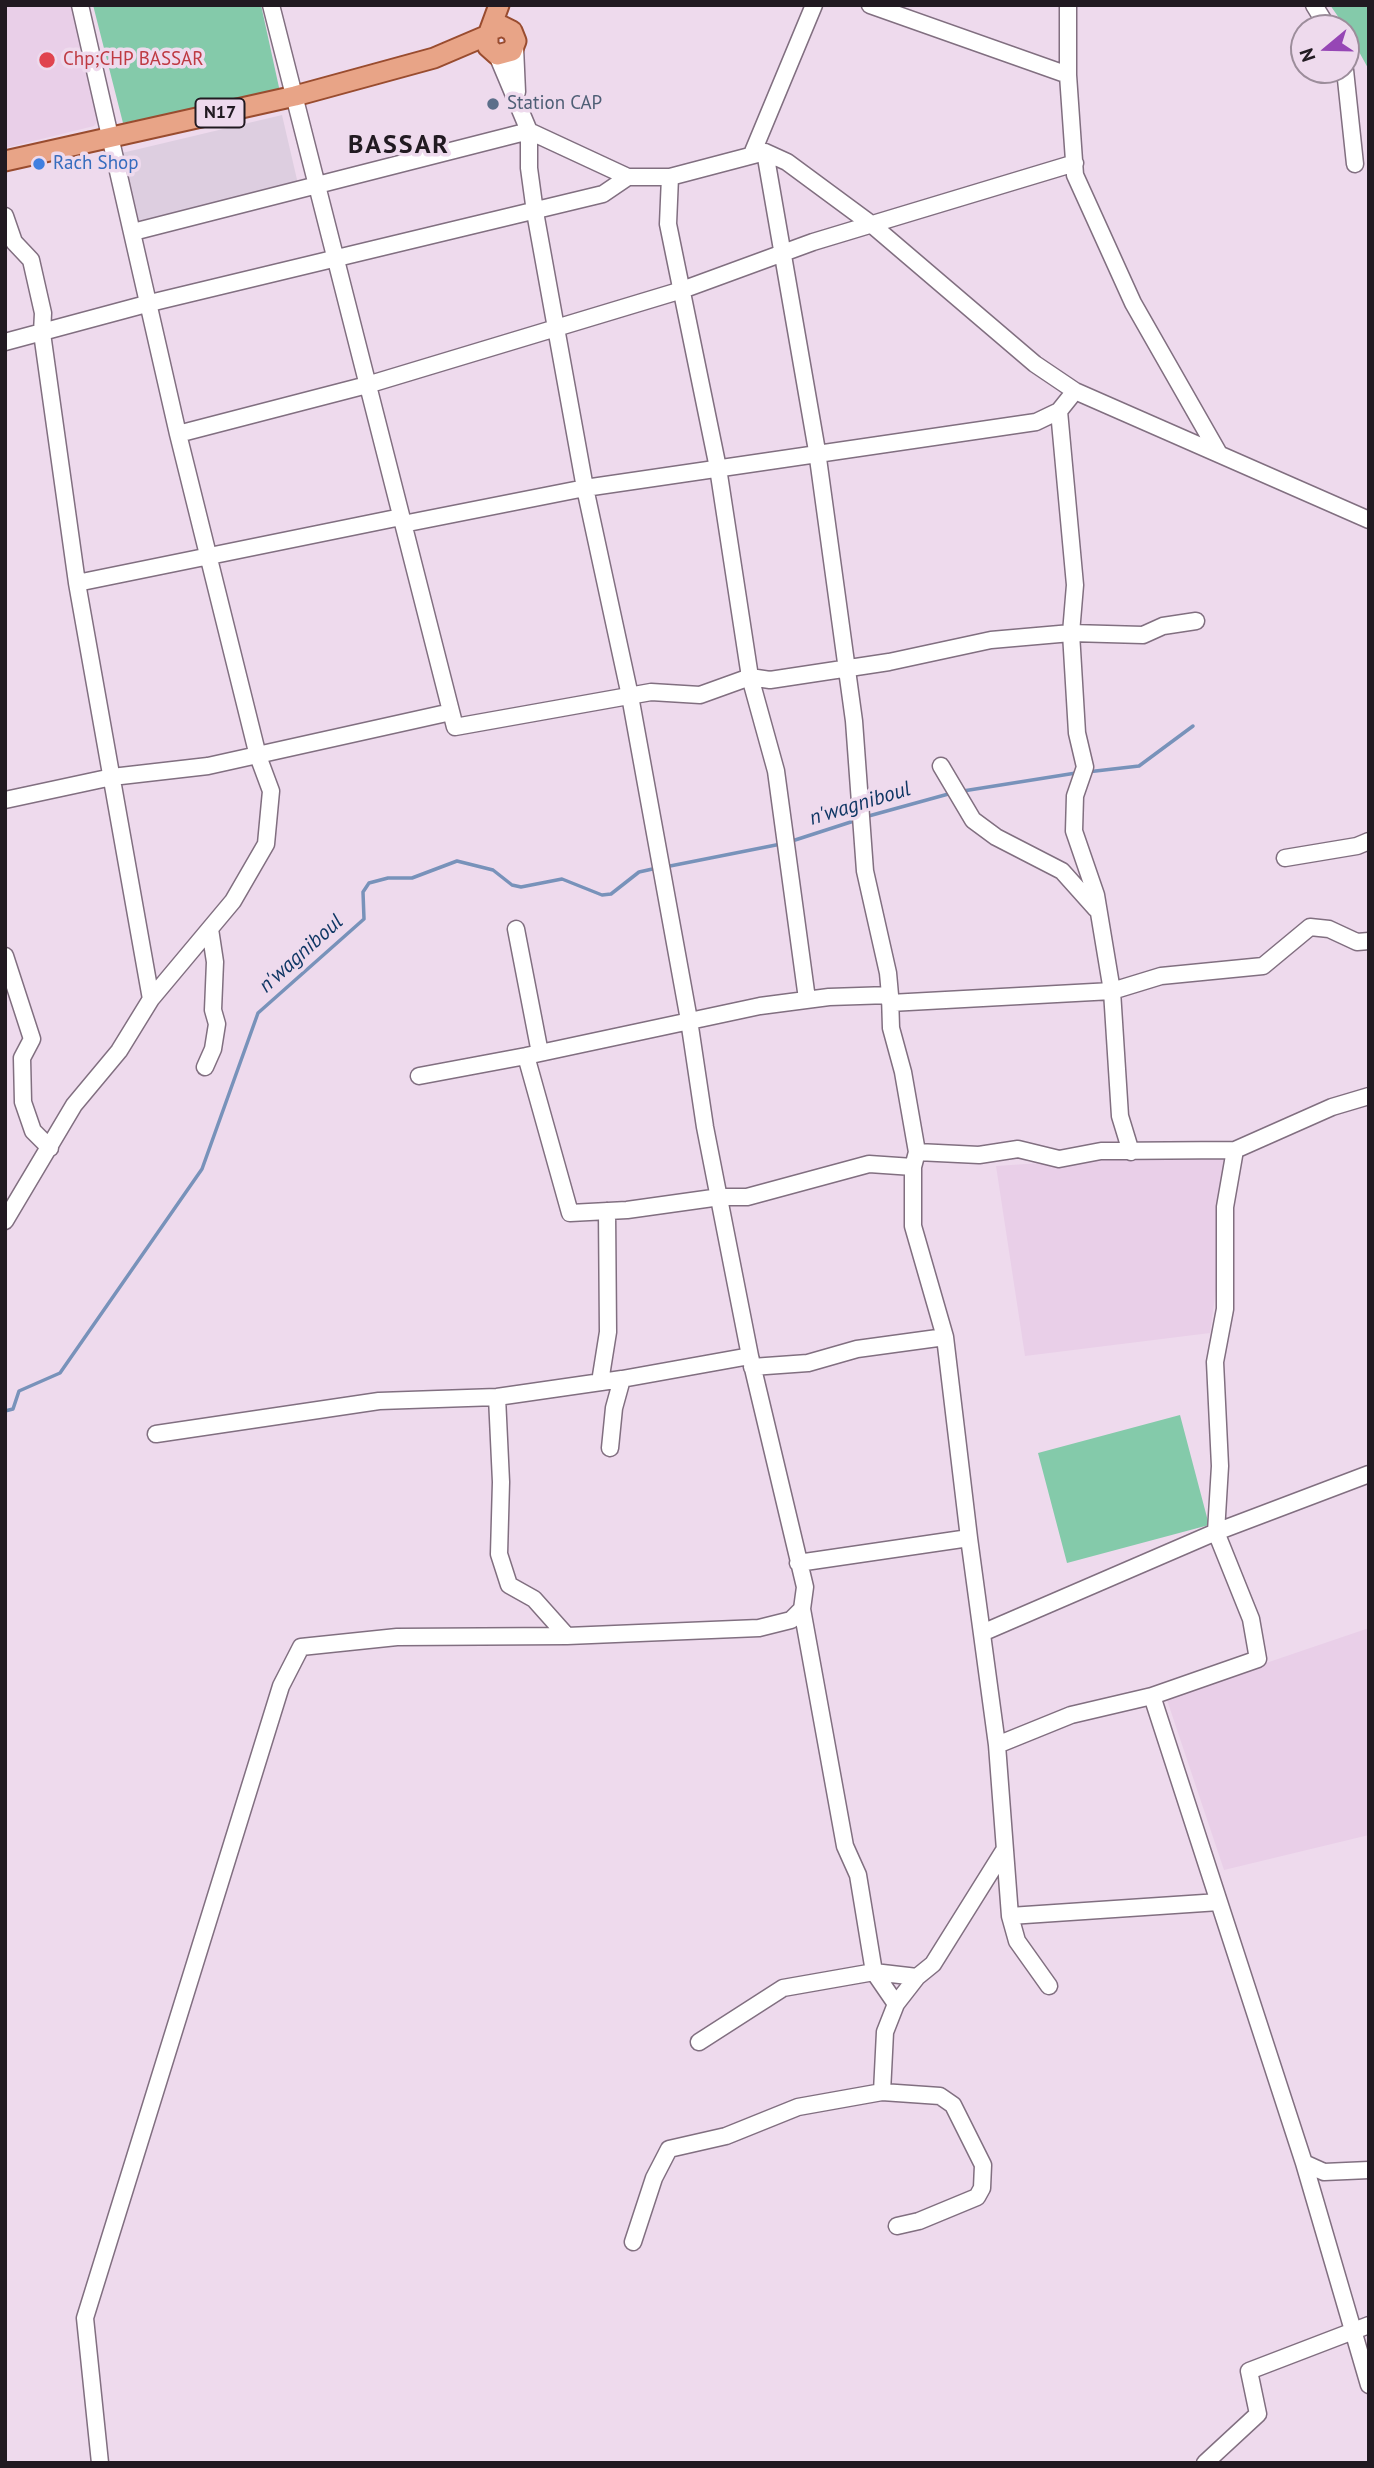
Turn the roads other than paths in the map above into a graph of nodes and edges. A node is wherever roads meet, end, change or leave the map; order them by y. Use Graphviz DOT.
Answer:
graph roads {
  1 [pos="80,5"];
  2 [pos="271,5"];
  3 [pos="499,5"];
  4 [pos="512,5"];
  5 [pos="814,5"];
  6 [pos="870,5"];
  7 [pos="1068,5"];
  8 [pos="499,42"];
  9 [pos="1068,75"];
  10 [pos="1347,84"];
  11 [pos="295,96"];
  12 [pos="529,131"];
  13 [pos="1352,132"];
  14 [pos="108,139"];
  15 [pos="1369,148"];
  16 [pos="758,153"];
  17 [pos="5,161"];
  18 [pos="1074,163"];
  19 [pos="1355,164"];
  20 [pos="628,177"];
  21 [pos="670,177"];
  22 [pos="316,186"];
  23 [pos="535,212"];
  24 [pos="5,216"];
  25 [pos="871,224"];
  26 [pos="133,232"];
  27 [pos="783,252"];
  28 [pos="334,258"];
  29 [pos="682,290"];
  30 [pos="150,303"];
  31 [pos="558,326"];
  32 [pos="42,333"];
  33 [pos="5,342"];
  34 [pos="367,385"];
  35 [pos="1075,391"];
  36 [pos="1059,411"];
  37 [pos="177,434"];
  38 [pos="817,452"];
  39 [pos="1218,452"];
  40 [pos="718,468"];
  41 [pos="585,488"];
  42 [pos="402,520"];
  43 [pos="1369,520"];
  44 [pos="209,554"];
  45 [pos="77,583"];
  46 [pos="1196,621"];
  47 [pos="1071,633"];
  48 [pos="847,668"];
  49 [pos="750,677"];
  50 [pos="630,696"];
  51 [pos="451,712"];
  52 [pos="258,756"];
  53 [pos="941,766"];
  54 [pos="112,776"];
  55 [pos="5,800"];
  56 [pos="1369,841"];
  57 [pos="1284,858"];
  58 [pos="1100,913"];
  59 [pos="210,929"];
  60 [pos="516,929"];
  61 [pos="1369,941"];
  62 [pos="5,956"];
  63 [pos="1112,991"];
  64 [pos="152,999"];
  65 [pos="807,999"];
  66 [pos="890,999"];
  67 [pos="689,1020"];
  68 [pos="533,1055"];
  69 [pos="205,1068"];
  70 [pos="419,1076"];
  71 [pos="1369,1096"];
  72 [pos="50,1148"];
  73 [pos="1235,1150"];
  74 [pos="1131,1152"];
  75 [pos="915,1160"];
  76 [pos="720,1197"];
  77 [pos="607,1211"];
  78 [pos="5,1221"];
  79 [pos="945,1337"];
  80 [pos="751,1362"];
  81 [pos="622,1379"];
  82 [pos="600,1382"];
  83 [pos="497,1397"];
  84 [pos="156,1434"];
  85 [pos="610,1448"];
  86 [pos="1369,1474"];
  87 [pos="1216,1532"];
  88 [pos="968,1538"];
  89 [pos="798,1563"];
  90 [pos="802,1609"];
  91 [pos="982,1633"];
  92 [pos="567,1636"];
  93 [pos="1152,1696"];
  94 [pos="997,1745"];
  95 [pos="1003,1852"];
  96 [pos="1219,1902"];
  97 [pos="1010,1916"];
  98 [pos="874,1972"];
  99 [pos="917,1977"];
  100 [pos="1049,1986"];
  101 [pos="896,2004"];
  102 [pos="699,2042"];
  103 [pos="882,2092"];
  104 [pos="1304,2163"];
  105 [pos="1369,2170"];
  106 [pos="897,2227"];
  107 [pos="633,2242"];
  108 [pos="1369,2325"];
  109 [pos="1352,2333"];
  110 [pos="1369,2385"];
  111 [pos="100,2463"];
  112 [pos="1205,2463"];
  1 -- 14 [label="street"];
  2 -- 11 [label="street"];
  3 -- 8 [label="main road"];
  4 -- 8 [label="main road"];
  5 -- 16 [label="street"];
  6 -- 9 [label="street"];
  7 -- 9 [label="street"];
  8 -- 11 [label="main road, N17"];
  8 -- 12 [label="street"];
  9 -- 18 [label="street"];
  10 -- 13 [label="street"];
  11 -- 14 [label="main road, N17"];
  11 -- 22 [label="street"];
  12 -- 20 [label="street"];
  12 -- 22 [label="street"];
  12 -- 23 [label="street"];
  13 -- 15 [label="street"];
  13 -- 19 [label="street"];
  14 -- 17 [label="main road, N17"];
  14 -- 26 [label="street"];
  16 -- 21 [label="street"];
  16 -- 25 [label="street"];
  16 -- 27 [label="street"];
  18 -- 25 [label="street"];
  18 -- 39 [label="street"];
  20 -- 21 [label="street"];
  20 -- 23 [label="street"];
  21 -- 29 [label="street"];
  22 -- 26 [label="street"];
  22 -- 28 [label="street"];
  23 -- 28 [label="street"];
  23 -- 31 [label="street"];
  24 -- 32 [label="street"];
  25 -- 27 [label="street"];
  25 -- 35 [label="street"];
  26 -- 30 [label="street"];
  27 -- 29 [label="street"];
  27 -- 38 [label="street"];
  28 -- 30 [label="street"];
  28 -- 34 [label="street"];
  29 -- 31 [label="street"];
  29 -- 40 [label="street"];
  30 -- 32 [label="street"];
  30 -- 37 [label="street"];
  31 -- 34 [label="street"];
  31 -- 41 [label="street"];
  32 -- 33 [label="street"];
  32 -- 45 [label="street"];
  34 -- 37 [label="street"];
  34 -- 42 [label="street"];
  35 -- 36 [label="street"];
  35 -- 39 [label="street"];
  36 -- 38 [label="street"];
  36 -- 47 [label="street"];
  37 -- 44 [label="street"];
  38 -- 40 [label="street"];
  38 -- 48 [label="street"];
  39 -- 43 [label="street"];
  40 -- 41 [label="street"];
  40 -- 49 [label="street"];
  41 -- 42 [label="street"];
  41 -- 50 [label="street"];
  42 -- 44 [label="street"];
  42 -- 51 [label="street"];
  44 -- 45 [label="street"];
  44 -- 52 [label="street"];
  45 -- 54 [label="street"];
  46 -- 47 [label="street"];
  47 -- 48 [label="street"];
  47 -- 58 [label="street"];
  48 -- 49 [label="street"];
  48 -- 66 [label="street"];
  49 -- 50 [label="street"];
  49 -- 65 [label="street"];
  50 -- 51 [label="street"];
  50 -- 67 [label="street"];
  51 -- 52 [label="street"];
  52 -- 54 [label="street"];
  52 -- 59 [label="street"];
  53 -- 58 [label="street"];
  54 -- 55 [label="street"];
  54 -- 64 [label="street"];
  56 -- 57 [label="street"];
  58 -- 63 [label="street"];
  59 -- 64 [label="street"];
  59 -- 69 [label="street"];
  60 -- 68 [label="street"];
  61 -- 63 [label="street"];
  62 -- 72 [label="street"];
  63 -- 66 [label="street"];
  63 -- 74 [label="street"];
  64 -- 72 [label="street"];
  65 -- 66 [label="street"];
  65 -- 67 [label="street"];
  66 -- 75 [label="street"];
  67 -- 68 [label="street"];
  67 -- 76 [label="street"];
  68 -- 70 [label="street"];
  68 -- 77 [label="street"];
  71 -- 73 [label="street"];
  72 -- 78 [label="street"];
  73 -- 74 [label="street"];
  73 -- 87 [label="street"];
  74 -- 75 [label="street"];
  75 -- 76 [label="street"];
  75 -- 79 [label="street"];
  76 -- 77 [label="street"];
  76 -- 80 [label="street"];
  77 -- 82 [label="street"];
  79 -- 80 [label="street"];
  79 -- 88 [label="street"];
  80 -- 81 [label="street"];
  80 -- 89 [label="street"];
  81 -- 82 [label="street"];
  81 -- 85 [label="street"];
  82 -- 83 [label="street"];
  83 -- 84 [label="street"];
  83 -- 92 [label="street"];
  86 -- 87 [label="street"];
  87 -- 91 [label="street"];
  87 -- 93 [label="street"];
  88 -- 89 [label="street"];
  88 -- 91 [label="street"];
  89 -- 90 [label="street"];
  90 -- 92 [label="street"];
  90 -- 98 [label="street"];
  91 -- 94 [label="street"];
  92 -- 111 [label="street"];
  93 -- 94 [label="street"];
  93 -- 96 [label="street"];
  94 -- 95 [label="street"];
  95 -- 97 [label="street"];
  95 -- 99 [label="street"];
  96 -- 97 [label="street"];
  96 -- 104 [label="street"];
  97 -- 100 [label="street"];
  98 -- 99 [label="street"];
  98 -- 101 [label="street"];
  98 -- 102 [label="street"];
  99 -- 101 [label="street"];
  101 -- 103 [label="street"];
  103 -- 106 [label="street"];
  103 -- 107 [label="street"];
  104 -- 105 [label="street"];
  104 -- 109 [label="street"];
  108 -- 109 [label="street"];
  109 -- 110 [label="street"];
  109 -- 112 [label="street"];
}
